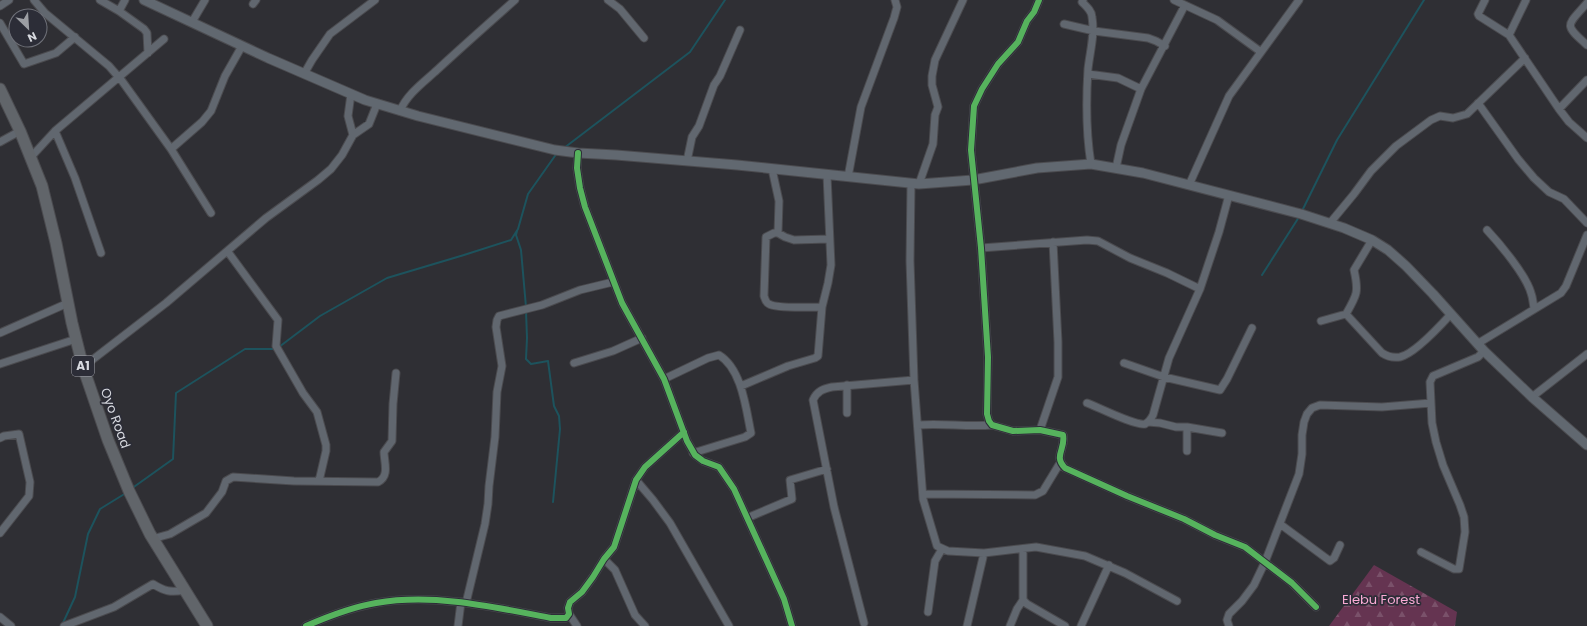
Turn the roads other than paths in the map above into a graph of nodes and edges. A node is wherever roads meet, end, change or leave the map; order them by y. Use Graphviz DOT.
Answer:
graph roads {
  1 [pos="9,0"];
  2 [pos="34,0"];
  3 [pos="100,0"];
  4 [pos="125,0"];
  5 [pos="144,0"];
  6 [pos="205,0"];
  7 [pos="375,0"];
  8 [pos="515,0"];
  9 [pos="608,0"];
  10 [pos="895,0"];
  11 [pos="963,0"];
  12 [pos="1039,0"];
  13 [pos="1083,0"];
  14 [pos="1174,0"];
  15 [pos="1299,0"];
  16 [pos="1485,0"];
  17 [pos="1526,0"];
  18 [pos="1587,3"];
  19 [pos="1185,5"];
  20 [pos="0,6"];
  21 [pos="119,11"];
  22 [pos="192,22"];
  23 [pos="0,23"];
  24 [pos="1064,24"];
  25 [pos="740,30"];
  26 [pos="1094,31"];
  27 [pos="1508,35"];
  28 [pos="75,37"];
  29 [pos="644,38"];
  30 [pos="164,39"];
  31 [pos="1587,45"];
  32 [pos="242,46"];
  33 [pos="1165,46"];
  34 [pos="1261,52"];
  35 [pos="148,53"];
  36 [pos="1525,58"];
  37 [pos="304,74"];
  38 [pos="1088,74"];
  39 [pos="119,77"];
  40 [pos="1587,80"];
  41 [pos="0,89"];
  42 [pos="1141,89"];
  43 [pos="351,94"];
  44 [pos="1478,103"];
  45 [pos="377,104"];
  46 [pos="1559,110"];
  47 [pos="400,111"];
  48 [pos="20,130"];
  49 [pos="55,132"];
  50 [pos="353,135"];
  51 [pos="1587,138"];
  52 [pos="0,142"];
  53 [pos="171,149"];
  54 [pos="578,154"];
  55 [pos="31,157"];
  56 [pos="687,160"];
  57 [pos="1091,164"];
  58 [pos="1116,168"];
  59 [pos="772,169"];
  60 [pos="827,175"];
  61 [pos="848,177"];
  62 [pos="973,180"];
  63 [pos="915,184"];
  64 [pos="1189,185"];
  65 [pos="1229,195"];
  66 [pos="211,213"];
  67 [pos="1330,223"];
  68 [pos="1587,223"];
  69 [pos="1487,230"];
  70 [pos="778,233"];
  71 [pos="1587,235"];
  72 [pos="829,239"];
  73 [pos="1372,240"];
  74 [pos="1053,242"];
  75 [pos="981,248"];
  76 [pos="228,252"];
  77 [pos="101,253"];
  78 [pos="613,282"];
  79 [pos="1200,289"];
  80 [pos="68,303"];
  81 [pos="822,307"];
  82 [pos="1534,308"];
  83 [pos="1346,314"];
  84 [pos="1451,314"];
  85 [pos="1320,320"];
  86 [pos="1252,328"];
  87 [pos="0,333"];
  88 [pos="642,338"];
  89 [pos="76,339"];
  90 [pos="1477,344"];
  91 [pos="1484,351"];
  92 [pos="1587,354"];
  93 [pos="574,363"];
  94 [pos="1124,363"];
  95 [pos="0,364"];
  96 [pos="83,367"];
  97 [pos="396,373"];
  98 [pos="1164,377"];
  99 [pos="664,379"];
  100 [pos="914,380"];
  101 [pos="740,386"];
  102 [pos="847,386"];
  103 [pos="1532,397"];
  104 [pos="1087,403"];
  105 [pos="1431,403"];
  106 [pos="847,413"];
  107 [pos="1148,422"];
  108 [pos="918,425"];
  109 [pos="992,425"];
  110 [pos="1187,426"];
  111 [pos="1040,430"];
  112 [pos="684,432"];
  113 [pos="1222,433"];
  114 [pos="0,438"];
  115 [pos="1587,445"];
  116 [pos="1187,450"];
  117 [pos="694,453"];
  118 [pos="1060,463"];
  119 [pos="827,469"];
  120 [pos="636,480"];
  121 [pos="320,481"];
  122 [pos="923,494"];
  123 [pos="747,518"];
  124 [pos="1280,524"];
  125 [pos="0,533"];
  126 [pos="152,539"];
  127 [pos="1340,545"];
  128 [pos="942,549"];
  129 [pos="1024,549"];
  130 [pos="1421,552"];
  131 [pos="984,553"];
  132 [pos="604,559"];
  133 [pos="1265,562"];
  134 [pos="1109,565"];
  135 [pos="184,590"];
  136 [pos="1023,600"];
  137 [pos="1177,601"];
  138 [pos="463,603"];
  139 [pos="1316,607"];
  140 [pos="928,612"];
  141 [pos="569,614"];
  142 [pos="0,617"];
  143 [pos="864,623"];
  144 [pos="78,624"];
  145 [pos="11,626"];
  146 [pos="64,626"];
  147 [pos="207,626"];
  148 [pos="306,626"];
  149 [pos="458,626"];
  150 [pos="577,626"];
  151 [pos="645,626"];
  152 [pos="729,626"];
  153 [pos="792,626"];
  154 [pos="967,626"];
  155 [pos="1010,626"];
  156 [pos="1064,626"];
  157 [pos="1082,626"];
  158 [pos="1229,626"];
  1 -- 20 [label="street"];
  2 -- 28 [label="street"];
  3 -- 21 [label="street"];
  4 -- 21 [label="street"];
  5 -- 22 [label="main road"];
  6 -- 22 [label="street"];
  7 -- 37 [label="street"];
  8 -- 47 [label="street"];
  9 -- 29 [label="street"];
  10 -- 61 [label="street"];
  11 -- 63 [label="street"];
  12 -- 62 [label="street"];
  13 -- 26 [label="street"];
  14 -- 19 [label="street"];
  15 -- 34 [label="street"];
  16 -- 27 [label="street"];
  17 -- 27 [label="street"];
  18 -- 31 [label="street"];
  19 -- 33 [label="street"];
  19 -- 34 [label="street"];
  21 -- 35 [label="street"];
  22 -- 32 [label="main road"];
  23 -- 28 [label="street"];
  24 -- 26 [label="street"];
  25 -- 56 [label="street"];
  26 -- 33 [label="street"];
  26 -- 38 [label="street"];
  27 -- 36 [label="street"];
  28 -- 39 [label="street"];
  30 -- 35 [label="street"];
  32 -- 37 [label="main road"];
  32 -- 53 [label="street"];
  33 -- 42 [label="street"];
  34 -- 64 [label="street"];
  35 -- 39 [label="street"];
  36 -- 44 [label="street"];
  36 -- 46 [label="street"];
  37 -- 43 [label="main road"];
  38 -- 42 [label="street"];
  38 -- 57 [label="street"];
  39 -- 49 [label="street"];
  39 -- 53 [label="street"];
  40 -- 46 [label="street"];
  41 -- 48 [label="highway, Oyo Road / A1"];
  42 -- 58 [label="street"];
  43 -- 45 [label="main road"];
  43 -- 50 [label="street"];
  44 -- 67 [label="street"];
  44 -- 68 [label="street"];
  45 -- 47 [label="main road"];
  45 -- 50 [label="street"];
  46 -- 51 [label="street"];
  47 -- 54 [label="main road"];
  48 -- 52 [label="street"];
  48 -- 55 [label="highway, Oyo Road / A1"];
  49 -- 55 [label="street"];
  49 -- 77 [label="street"];
  50 -- 76 [label="street"];
  53 -- 66 [label="street"];
  54 -- 56 [label="main road"];
  54 -- 78 [label="street"];
  55 -- 80 [label="highway, Oyo Road / A1"];
  56 -- 59 [label="main road"];
  57 -- 58 [label="main road"];
  57 -- 62 [label="main road"];
  58 -- 64 [label="main road"];
  59 -- 60 [label="main road"];
  59 -- 70 [label="street"];
  60 -- 61 [label="main road"];
  60 -- 72 [label="street"];
  61 -- 63 [label="main road"];
  62 -- 63 [label="main road"];
  62 -- 75 [label="street"];
  63 -- 100 [label="street"];
  64 -- 65 [label="main road"];
  65 -- 67 [label="main road"];
  65 -- 79 [label="street"];
  67 -- 73 [label="main road"];
  69 -- 82 [label="street"];
  70 -- 72 [label="street"];
  70 -- 81 [label="street"];
  71 -- 82 [label="street"];
  72 -- 81 [label="street"];
  73 -- 83 [label="street"];
  73 -- 84 [label="main road"];
  74 -- 75 [label="street"];
  74 -- 79 [label="street"];
  74 -- 111 [label="street"];
  75 -- 109 [label="street"];
  76 -- 96 [label="street"];
  76 -- 121 [label="street"];
  78 -- 88 [label="street"];
  78 -- 138 [label="street"];
  79 -- 98 [label="street"];
  80 -- 87 [label="street"];
  80 -- 89 [label="highway, Oyo Road / A1"];
  81 -- 101 [label="street"];
  82 -- 90 [label="street"];
  83 -- 84 [label="street"];
  83 -- 85 [label="street"];
  84 -- 90 [label="main road"];
  86 -- 98 [label="street"];
  88 -- 93 [label="street"];
  88 -- 99 [label="street"];
  89 -- 95 [label="street"];
  89 -- 96 [label="highway, Oyo Road / A1"];
  90 -- 91 [label="main road"];
  91 -- 103 [label="main road"];
  91 -- 105 [label="street"];
  92 -- 103 [label="street"];
  94 -- 98 [label="street"];
  96 -- 126 [label="highway, Oyo Road / A1"];
  97 -- 121 [label="street"];
  98 -- 107 [label="street"];
  99 -- 101 [label="street"];
  99 -- 112 [label="street"];
  100 -- 102 [label="street"];
  100 -- 108 [label="street"];
  101 -- 117 [label="street"];
  102 -- 106 [label="street"];
  102 -- 119 [label="street"];
  103 -- 115 [label="main road"];
  104 -- 107 [label="street"];
  105 -- 124 [label="street"];
  105 -- 130 [label="street"];
  107 -- 110 [label="street"];
  108 -- 109 [label="street"];
  108 -- 122 [label="street"];
  109 -- 111 [label="street"];
  110 -- 113 [label="street"];
  110 -- 116 [label="street"];
  111 -- 118 [label="street"];
  112 -- 117 [label="street"];
  112 -- 120 [label="street"];
  114 -- 125 [label="street"];
  117 -- 123 [label="street"];
  118 -- 122 [label="street"];
  118 -- 133 [label="street"];
  119 -- 123 [label="street"];
  119 -- 143 [label="street"];
  120 -- 132 [label="street"];
  120 -- 152 [label="street"];
  121 -- 126 [label="street"];
  122 -- 128 [label="street"];
  123 -- 153 [label="street"];
  124 -- 127 [label="street"];
  124 -- 133 [label="street"];
  126 -- 135 [label="highway, Oyo Road / A1"];
  128 -- 131 [label="street"];
  128 -- 140 [label="street"];
  129 -- 131 [label="street"];
  129 -- 134 [label="street"];
  129 -- 136 [label="street"];
  131 -- 154 [label="street"];
  132 -- 141 [label="street"];
  132 -- 151 [label="street"];
  133 -- 139 [label="street"];
  133 -- 158 [label="street"];
  134 -- 137 [label="street"];
  134 -- 157 [label="street"];
  135 -- 144 [label="street"];
  135 -- 147 [label="highway, Oyo Road / A1"];
  136 -- 155 [label="street"];
  136 -- 156 [label="street"];
  138 -- 141 [label="street"];
  138 -- 148 [label="street"];
  138 -- 149 [label="street"];
  141 -- 150 [label="street"];
  142 -- 145 [label="street"];
  144 -- 146 [label="street"];
}
